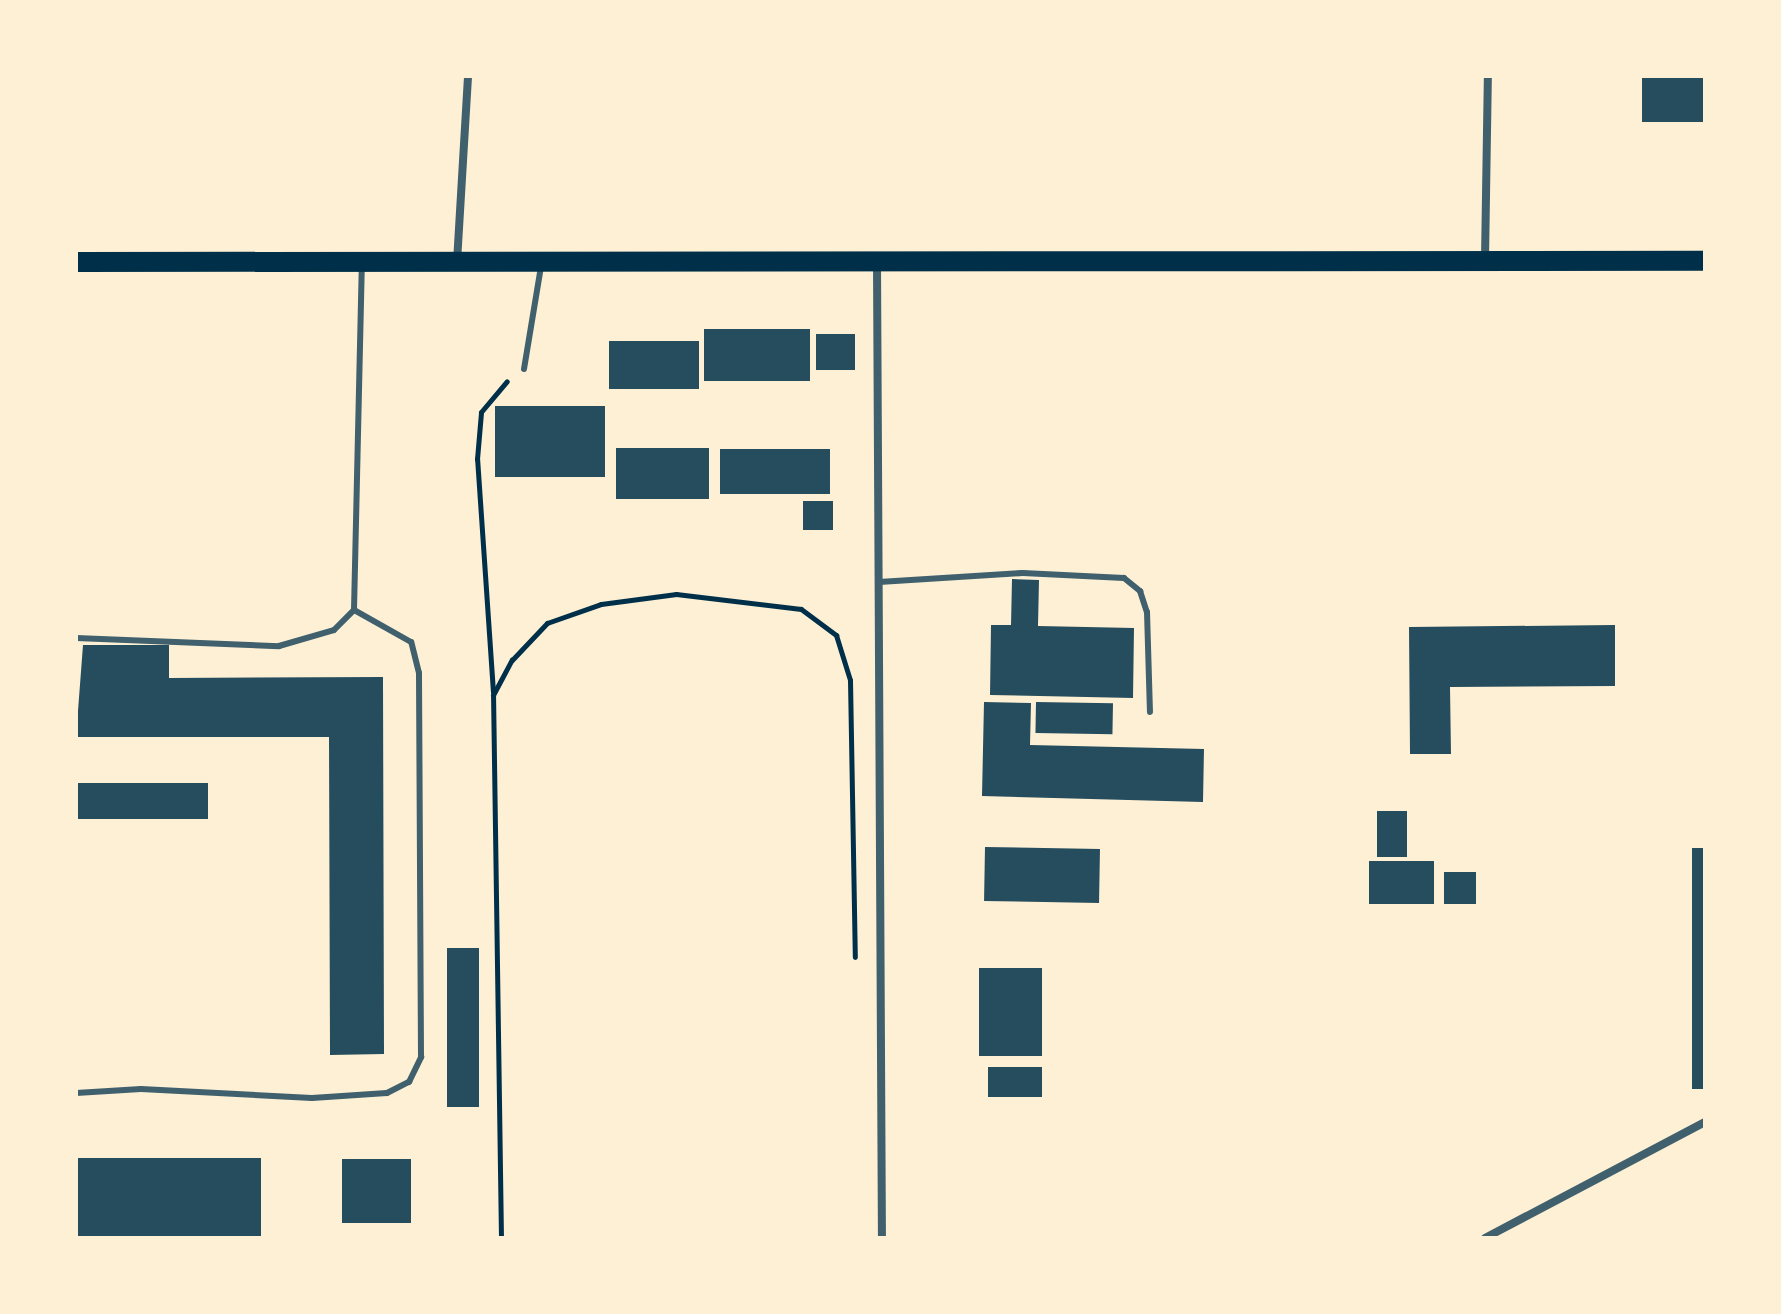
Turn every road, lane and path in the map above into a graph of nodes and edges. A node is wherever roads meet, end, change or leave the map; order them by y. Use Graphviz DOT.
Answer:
graph roads {
  1 [pos="468,76"];
  2 [pos="1488,76"];
  3 [pos="1485,261"];
  4 [pos="1705,261"];
  5 [pos="76,262"];
  6 [pos="363,262"];
  7 [pos="457,262"];
  8 [pos="542,262"];
  9 [pos="877,262"];
  10 [pos="524,369"];
  11 [pos="879,582"];
  12 [pos="354,610"];
  13 [pos="76,638"];
  14 [pos="493,695"];
  15 [pos="1150,712"];
  16 [pos="856,967"];
  17 [pos="76,1093"];
  18 [pos="1705,1122"];
  19 [pos="501,1238"];
  20 [pos="882,1238"];
  21 [pos="1485,1238"];
  1 -- 7 [label="street"];
  2 -- 3 [label="street"];
  3 -- 4 [label="main road"];
  3 -- 9 [label="main road"];
  5 -- 6 [label="main road"];
  6 -- 7 [label="main road"];
  6 -- 12 [label="lane"];
  7 -- 8 [label="main road"];
  8 -- 9 [label="main road"];
  8 -- 10 [label="lane"];
  9 -- 11 [label="street"];
  10 -- 14 [label="path"];
  11 -- 15 [label="lane"];
  11 -- 20 [label="street"];
  12 -- 13 [label="lane"];
  12 -- 17 [label="lane"];
  14 -- 16 [label="path"];
  14 -- 19 [label="path"];
  18 -- 21 [label="street"];
}
